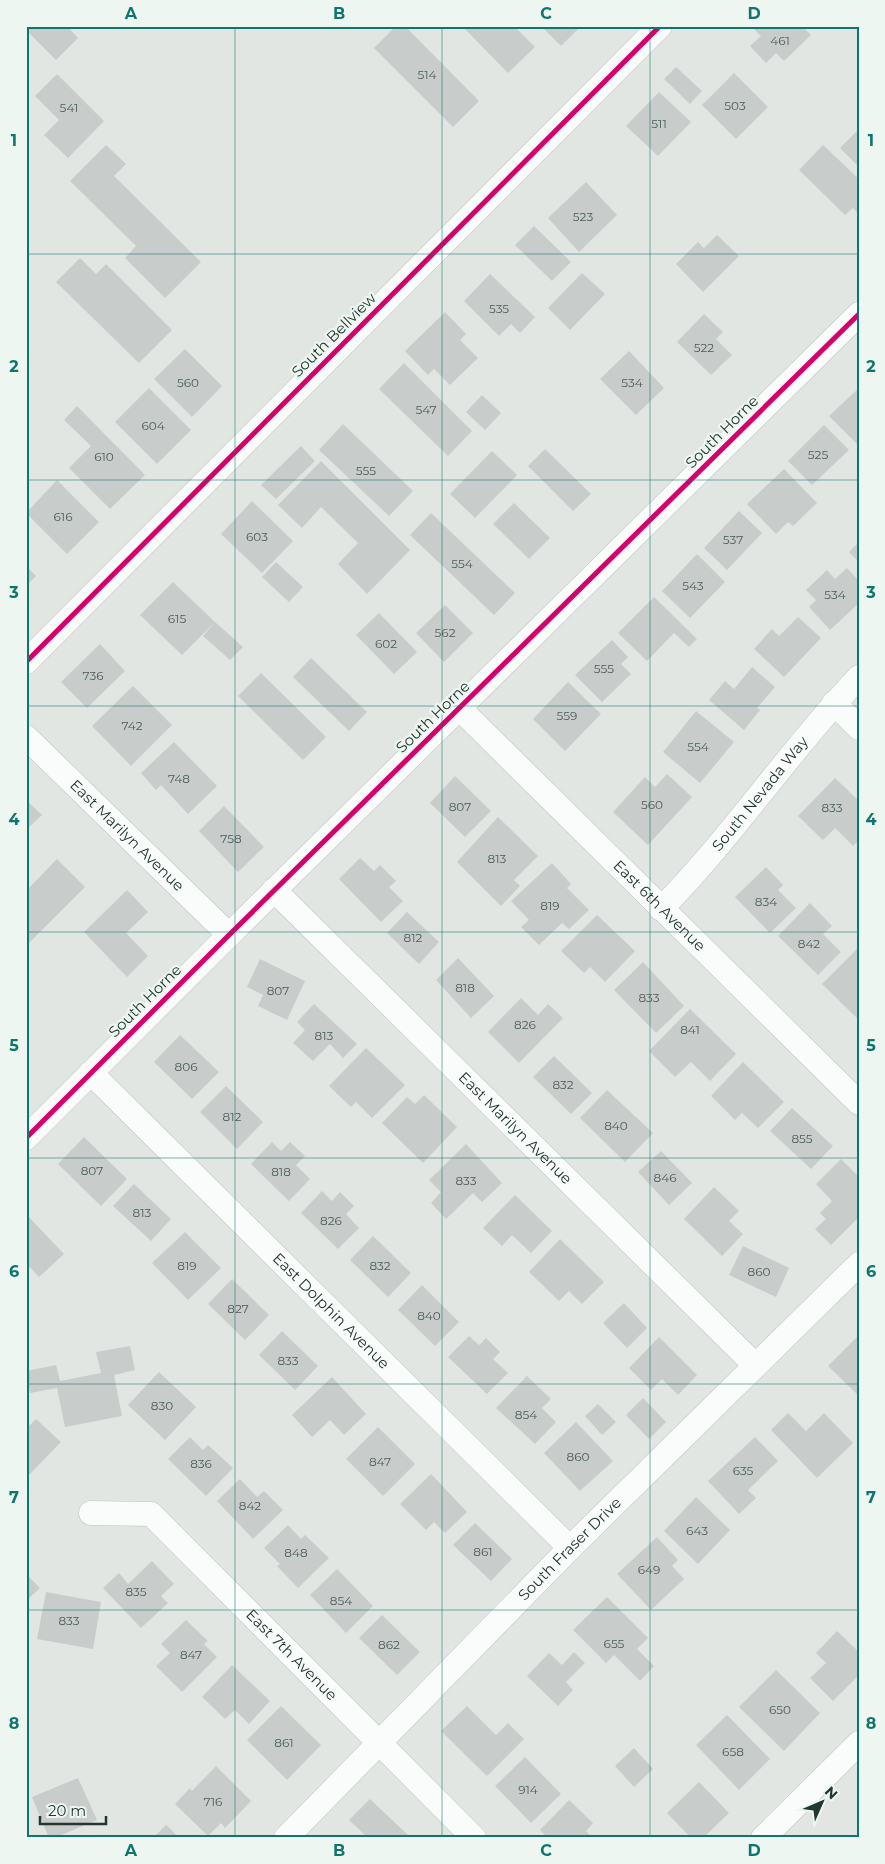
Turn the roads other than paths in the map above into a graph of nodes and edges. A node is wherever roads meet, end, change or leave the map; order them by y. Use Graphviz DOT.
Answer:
graph roads {
  1 [pos="660,26"];
  2 [pos="859,314"];
  3 [pos="26,662"];
  4 [pos="859,677"];
  5 [pos="834,704"];
  6 [pos="460,709"];
  7 [pos="859,728"];
  8 [pos="26,737"];
  9 [pos="274,890"];
  10 [pos="661,909"];
  11 [pos="229,935"];
  12 [pos="91,1073"];
  13 [pos="859,1103"];
  14 [pos="26,1138"];
  15 [pos="859,1264"];
  16 [pos="755,1366"];
  17 [pos="91,1513"];
  18 [pos="570,1548"];
  19 [pos="859,1743"];
  20 [pos="380,1744"];
  21 [pos="286,1838"];
  22 [pos="474,1838"];
  23 [pos="763,1838"];
  1 -- 3 [label="street, South Bellview"];
  2 -- 6 [label="street, South Horne"];
  4 -- 5 [label="street, South Nevada Way"];
  5 -- 7 [label="street"];
  5 -- 10 [label="street, South Nevada Way"];
  6 -- 9 [label="street, South Horne"];
  6 -- 10 [label="street, East 6th Avenue"];
  8 -- 11 [label="street, East Marilyn Avenue"];
  9 -- 11 [label="street, South Horne"];
  9 -- 16 [label="street, East Marilyn Avenue"];
  10 -- 13 [label="street, East 6th Avenue"];
  11 -- 12 [label="street, South Horne"];
  12 -- 14 [label="street, South Horne"];
  12 -- 18 [label="street, East Dolphin Avenue"];
  15 -- 16 [label="street, South Fraser Drive"];
  16 -- 18 [label="street, South Fraser Drive"];
  17 -- 20 [label="street, East 7th Avenue"];
  18 -- 20 [label="street, South Fraser Drive"];
  19 -- 23 [label="street"];
  20 -- 21 [label="street, South Fraser Drive"];
  20 -- 22 [label="street, East 7th Avenue"];
}
